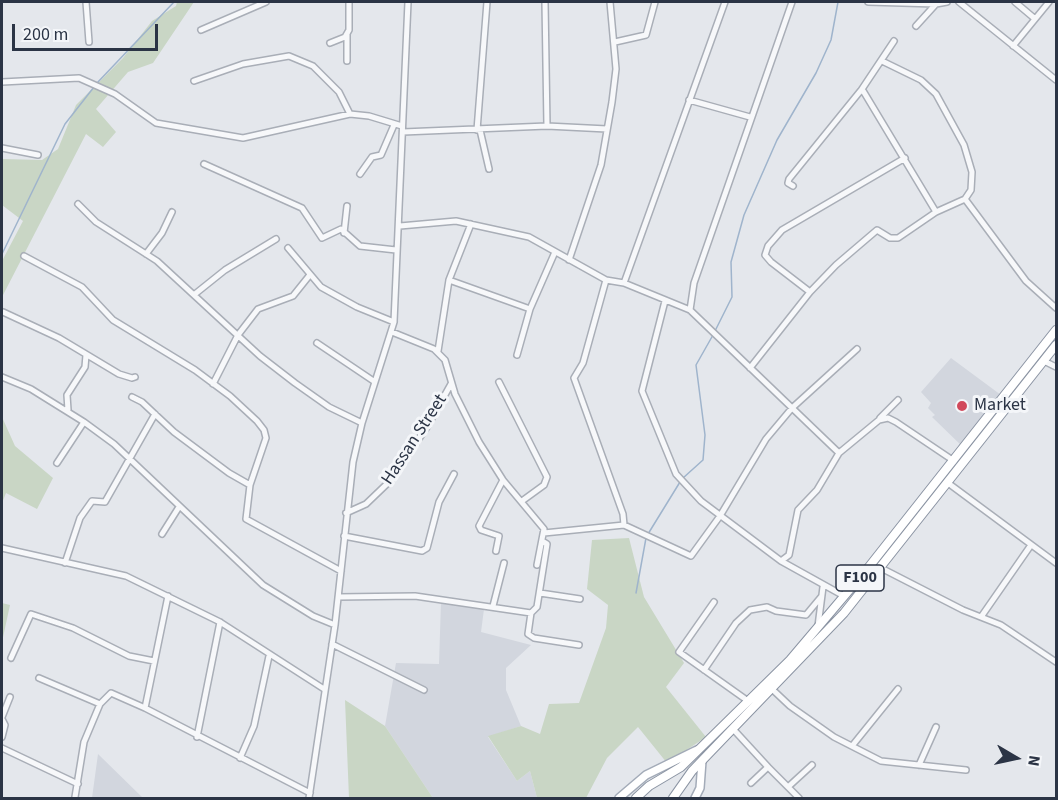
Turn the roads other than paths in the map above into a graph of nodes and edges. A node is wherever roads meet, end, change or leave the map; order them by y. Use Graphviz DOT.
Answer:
graph roads {
  1 [pos="86,2"];
  2 [pos="262,2"];
  3 [pos="349,2"];
  4 [pos="408,2"];
  5 [pos="487,2"];
  6 [pos="545,2"];
  7 [pos="610,2"];
  8 [pos="655,2"];
  9 [pos="725,2"];
  10 [pos="792,2"];
  11 [pos="868,2"];
  12 [pos="947,2"];
  13 [pos="959,2"];
  14 [pos="1015,2"];
  15 [pos="1049,2"];
  16 [pos="936,4"];
  17 [pos="1034,18"];
  18 [pos="916,26"];
  19 [pos="201,30"];
  20 [pos="347,34"];
  21 [pos="894,41"];
  22 [pos="89,42"];
  23 [pos="615,42"];
  24 [pos="330,43"];
  25 [pos="1013,46"];
  26 [pos="347,61"];
  27 [pos="882,61"];
  28 [pos="1056,80"];
  29 [pos="194,81"];
  30 [pos="2,82"];
  31 [pos="862,89"];
  32 [pos="689,100"];
  33 [pos="350,114"];
  34 [pos="750,117"];
  35 [pos="394,125"];
  36 [pos="547,126"];
  37 [pos="402,129"];
  38 [pos="607,129"];
  39 [pos="479,130"];
  40 [pos="2,148"];
  41 [pos="38,155"];
  42 [pos="905,158"];
  43 [pos="204,164"];
  44 [pos="489,169"];
  45 [pos="360,174"];
  46 [pos="792,186"];
  47 [pos="965,199"];
  48 [pos="78,204"];
  49 [pos="347,206"];
  50 [pos="172,213"];
  51 [pos="936,213"];
  52 [pos="471,224"];
  53 [pos="400,226"];
  54 [pos="344,233"];
  55 [pos="276,239"];
  56 [pos="288,248"];
  57 [pos="396,249"];
  58 [pos="555,252"];
  59 [pos="146,254"];
  60 [pos="24,255"];
  61 [pos="569,260"];
  62 [pos="309,276"];
  63 [pos="449,280"];
  64 [pos="606,280"];
  65 [pos="624,283"];
  66 [pos="810,292"];
  67 [pos="195,294"];
  68 [pos="665,301"];
  69 [pos="1056,308"];
  70 [pos="530,309"];
  71 [pos="690,310"];
  72 [pos="3,312"];
  73 [pos="394,322"];
  74 [pos="1056,330"];
  75 [pos="392,332"];
  76 [pos="238,335"];
  77 [pos="316,343"];
  78 [pos="1056,345"];
  79 [pos="857,349"];
  80 [pos="438,351"];
  81 [pos="86,355"];
  82 [pos="517,355"];
  83 [pos="1044,361"];
  84 [pos="1056,367"];
  85 [pos="750,368"];
  86 [pos="135,376"];
  87 [pos="2,377"];
  88 [pos="375,382"];
  89 [pos="499,382"];
  90 [pos="213,384"];
  91 [pos="452,384"];
  92 [pos="132,397"];
  93 [pos="898,400"];
  94 [pos="792,408"];
  95 [pos="68,410"];
  96 [pos="155,414"];
  97 [pos="879,420"];
  98 [pos="84,422"];
  99 [pos="362,423"];
  100 [pos="839,453"];
  101 [pos="129,459"];
  102 [pos="954,461"];
  103 [pos="57,463"];
  104 [pos="454,474"];
  105 [pos="503,480"];
  106 [pos="948,483"];
  107 [pos="250,485"];
  108 [pos="926,493"];
  109 [pos="936,499"];
  110 [pos="522,501"];
  111 [pos="179,507"];
  112 [pos="346,513"];
  113 [pos="720,516"];
  114 [pos="624,525"];
  115 [pos="544,533"];
  116 [pos="162,534"];
  117 [pos="344,536"];
  118 [pos="542,541"];
  119 [pos="1031,544"];
  120 [pos="2,548"];
  121 [pos="496,551"];
  122 [pos="781,561"];
  123 [pos="65,563"];
  124 [pos="504,563"];
  125 [pos="1056,563"];
  126 [pos="537,566"];
  127 [pos="881,568"];
  128 [pos="341,571"];
  129 [pos="823,587"];
  130 [pos="540,593"];
  131 [pos="168,596"];
  132 [pos="843,596"];
  133 [pos="338,597"];
  134 [pos="821,597"];
  135 [pos="580,599"];
  136 [pos="714,603"];
  137 [pos="493,606"];
  138 [pos="531,613"];
  139 [pos="981,617"];
  140 [pos="220,622"];
  141 [pos="335,625"];
  142 [pos="818,628"];
  143 [pos="332,644"];
  144 [pos="579,645"];
  145 [pos="269,656"];
  146 [pos="11,658"];
  147 [pos="154,661"];
  148 [pos="1056,662"];
  149 [pos="704,670"];
  150 [pos="39,678"];
  151 [pos="324,689"];
  152 [pos="898,689"];
  153 [pos="424,690"];
  154 [pos="773,690"];
  155 [pos="10,697"];
  156 [pos="748,701"];
  157 [pos="100,704"];
  158 [pos="145,708"];
  159 [pos="2,718"];
  160 [pos="936,727"];
  161 [pos="734,730"];
  162 [pos="2,737"];
  163 [pos="197,737"];
  164 [pos="852,746"];
  165 [pos="2,748"];
  166 [pos="702,748"];
  167 [pos="240,758"];
  168 [pos="702,761"];
  169 [pos="812,765"];
  170 [pos="919,765"];
  171 [pos="768,767"];
  172 [pos="966,770"];
  173 [pos="751,783"];
  174 [pos="78,784"];
  175 [pos="788,787"];
  176 [pos="309,796"];
  177 [pos="75,797"];
  178 [pos="619,798"];
  179 [pos="636,798"];
  180 [pos="673,798"];
  181 [pos="695,798"];
  182 [pos="799,798"];
  1 -- 22 [label="street"];
  2 -- 19 [label="street"];
  3 -- 20 [label="street"];
  4 -- 37 [label="street"];
  5 -- 39 [label="street"];
  6 -- 36 [label="street"];
  7 -- 23 [label="street"];
  8 -- 23 [label="street"];
  9 -- 32 [label="street"];
  10 -- 34 [label="street"];
  11 -- 16 [label="street"];
  12 -- 16 [label="street"];
  13 -- 25 [label="street"];
  14 -- 17 [label="street"];
  15 -- 17 [label="street"];
  16 -- 18 [label="street"];
  17 -- 25 [label="street"];
  20 -- 24 [label="street"];
  20 -- 26 [label="street"];
  21 -- 27 [label="street"];
  23 -- 38 [label="street"];
  25 -- 28 [label="street"];
  27 -- 31 [label="street"];
  27 -- 47 [label="street"];
  29 -- 33 [label="street"];
  30 -- 33 [label="street"];
  31 -- 42 [label="street"];
  31 -- 46 [label="street"];
  32 -- 34 [label="street"];
  32 -- 65 [label="street"];
  33 -- 35 [label="street"];
  34 -- 71 [label="street"];
  35 -- 37 [label="street"];
  35 -- 45 [label="street"];
  36 -- 38 [label="street"];
  36 -- 39 [label="street"];
  37 -- 39 [label="street"];
  37 -- 53 [label="street"];
  38 -- 61 [label="street"];
  39 -- 44 [label="street"];
  40 -- 41 [label="street"];
  42 -- 51 [label="street"];
  42 -- 66 [label="street"];
  43 -- 54 [label="street"];
  47 -- 51 [label="street"];
  47 -- 69 [label="street"];
  48 -- 59 [label="street"];
  49 -- 54 [label="street"];
  50 -- 59 [label="street"];
  51 -- 66 [label="street"];
  52 -- 53 [label="street"];
  52 -- 58 [label="street"];
  52 -- 63 [label="street"];
  53 -- 57 [label="street"];
  54 -- 57 [label="street"];
  55 -- 67 [label="street"];
  56 -- 62 [label="street"];
  57 -- 73 [label="street"];
  58 -- 61 [label="street"];
  58 -- 70 [label="street"];
  59 -- 67 [label="street"];
  60 -- 90 [label="street"];
  61 -- 64 [label="street"];
  62 -- 73 [label="street"];
  62 -- 76 [label="street"];
  63 -- 70 [label="street"];
  63 -- 80 [label="street"];
  64 -- 65 [label="street"];
  64 -- 114 [label="street"];
  65 -- 68 [label="street"];
  66 -- 85 [label="street"];
  67 -- 76 [label="street"];
  68 -- 71 [label="street"];
  68 -- 113 [label="street"];
  70 -- 82 [label="street"];
  71 -- 85 [label="street"];
  72 -- 81 [label="street"];
  73 -- 75 [label="street"];
  74 -- 102 [label="highway, F100"];
  75 -- 80 [label="street"];
  75 -- 88 [label="street"];
  76 -- 90 [label="street"];
  76 -- 99 [label="street"];
  77 -- 88 [label="street"];
  78 -- 83 [label="highway, F100"];
  79 -- 94 [label="street"];
  80 -- 91 [label="street"];
  81 -- 86 [label="street"];
  81 -- 95 [label="street"];
  83 -- 84 [label="street"];
  83 -- 106 [label="highway, F100"];
  85 -- 94 [label="street"];
  87 -- 95 [label="street"];
  88 -- 99 [label="street"];
  89 -- 110 [label="street"];
  90 -- 107 [label="street"];
  91 -- 105 [label="street"];
  91 -- 112 [label="street, Hassan Street"];
  92 -- 96 [label="street"];
  93 -- 97 [label="street"];
  94 -- 100 [label="street"];
  94 -- 113 [label="street"];
  95 -- 98 [label="street"];
  96 -- 101 [label="street"];
  96 -- 107 [label="street"];
  97 -- 100 [label="street"];
  97 -- 102 [label="street"];
  98 -- 101 [label="street"];
  98 -- 103 [label="street"];
  99 -- 112 [label="street"];
  100 -- 122 [label="street"];
  101 -- 111 [label="street"];
  101 -- 123 [label="street"];
  102 -- 108 [label="highway, F100"];
  104 -- 117 [label="street"];
  105 -- 110 [label="street"];
  105 -- 121 [label="street"];
  106 -- 109 [label="highway, F100"];
  106 -- 119 [label="street"];
  107 -- 128 [label="street"];
  108 -- 109 [label="highway"];
  108 -- 132 [label="highway, F100"];
  109 -- 127 [label="highway, F100"];
  110 -- 115 [label="street"];
  111 -- 116 [label="street"];
  111 -- 141 [label="street"];
  112 -- 117 [label="street"];
  113 -- 114 [label="street"];
  113 -- 122 [label="street"];
  114 -- 115 [label="street"];
  115 -- 118 [label="street"];
  117 -- 128 [label="street"];
  118 -- 126 [label="street"];
  118 -- 130 [label="street"];
  119 -- 125 [label="street"];
  119 -- 139 [label="street"];
  120 -- 123 [label="street"];
  122 -- 129 [label="street"];
  123 -- 131 [label="street"];
  124 -- 137 [label="street"];
  127 -- 139 [label="street"];
  127 -- 154 [label="highway, F100"];
  128 -- 133 [label="street"];
  129 -- 132 [label="street"];
  129 -- 134 [label="street"];
  130 -- 135 [label="street"];
  130 -- 138 [label="street"];
  131 -- 140 [label="street"];
  131 -- 147 [label="street"];
  132 -- 142 [label="highway, F100"];
  133 -- 137 [label="street"];
  133 -- 141 [label="street"];
  134 -- 142 [label="street"];
  134 -- 149 [label="street"];
  136 -- 149 [label="street"];
  137 -- 138 [label="street"];
  138 -- 144 [label="street"];
  139 -- 148 [label="street"];
  140 -- 145 [label="street"];
  140 -- 163 [label="street"];
  141 -- 143 [label="street"];
  142 -- 156 [label="highway, F100"];
  143 -- 151 [label="street"];
  143 -- 153 [label="street"];
  145 -- 151 [label="street"];
  145 -- 167 [label="street"];
  146 -- 147 [label="street"];
  147 -- 158 [label="street"];
  149 -- 156 [label="street"];
  150 -- 157 [label="street"];
  151 -- 176 [label="street"];
  152 -- 164 [label="street"];
  154 -- 161 [label="highway, F100"];
  154 -- 164 [label="street"];
  155 -- 159 [label="street"];
  156 -- 166 [label="highway, F100"];
  157 -- 158 [label="street"];
  157 -- 174 [label="street"];
  158 -- 163 [label="street"];
  159 -- 162 [label="street"];
  160 -- 170 [label="street"];
  161 -- 168 [label="highway, F100"];
  161 -- 171 [label="street"];
  163 -- 167 [label="street"];
  164 -- 170 [label="street"];
  165 -- 174 [label="street"];
  166 -- 178 [label="main road"];
  166 -- 179 [label="highway, F100"];
  167 -- 176 [label="street"];
  168 -- 180 [label="highway, F100"];
  168 -- 181 [label="main road"];
  169 -- 175 [label="street"];
  170 -- 172 [label="street"];
  171 -- 173 [label="street"];
  171 -- 175 [label="street"];
  174 -- 177 [label="street"];
  175 -- 182 [label="street"];
}
